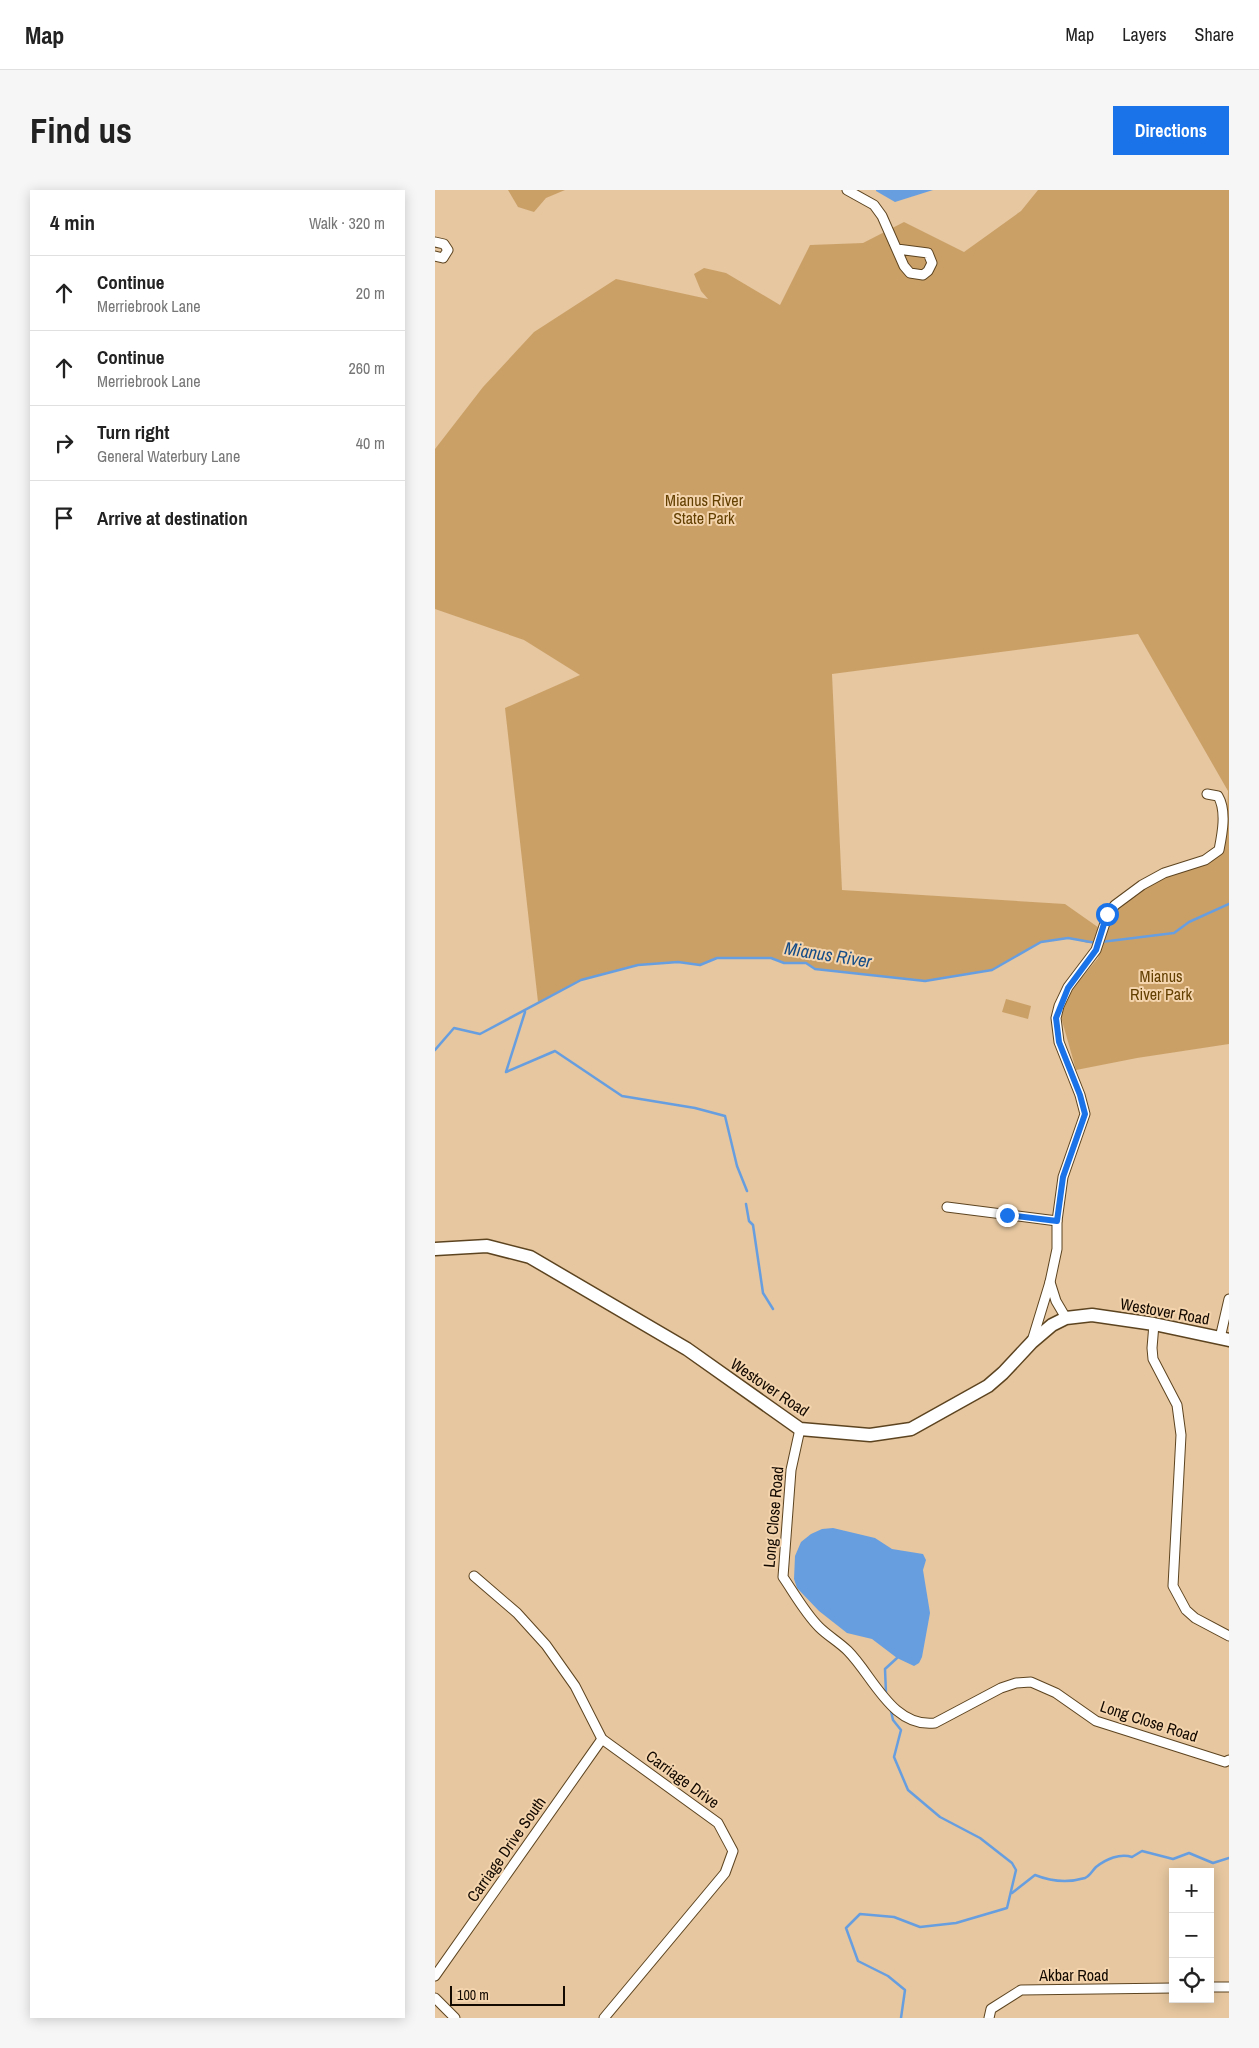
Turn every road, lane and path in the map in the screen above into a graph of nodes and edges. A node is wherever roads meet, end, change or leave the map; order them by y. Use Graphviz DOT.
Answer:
graph roads {
  1 [pos="847,190"];
  2 [pos="435,242"];
  3 [pos="897,249"];
  4 [pos="435,256"];
  5 [pos="1207,794"];
  6 [pos="947,1207"];
  7 [pos="1057,1221"];
  8 [pos="435,1249"];
  9 [pos="1050,1282"];
  10 [pos="1229,1299"];
  11 [pos="1066,1318"];
  12 [pos="1154,1324"];
  13 [pos="1225,1339"];
  14 [pos="1032,1342"];
  15 [pos="800,1429"];
  16 [pos="474,1576"];
  17 [pos="1229,1636"];
  18 [pos="602,1738"];
  19 [pos="1229,1760"];
  20 [pos="435,1976"];
  21 [pos="1229,1986"];
  22 [pos="1214,1987"];
  23 [pos="1169,1988"];
  24 [pos="435,1998"];
  25 [pos="455,2018"];
  26 [pos="604,2018"];
  27 [pos="989,2018"];
  1 -- 3 [label="street"];
  2 -- 4 [label="street"];
  5 -- 7 [label="street"];
  6 -- 7 [label="street"];
  7 -- 9 [label="street"];
  8 -- 15 [label="street, Westover Road"];
  9 -- 11 [label="street"];
  9 -- 14 [label="street"];
  10 -- 13 [label="street"];
  11 -- 12 [label="street, Westover Road"];
  11 -- 14 [label="street, Westover Road"];
  12 -- 13 [label="street, Westover Road"];
  12 -- 17 [label="street"];
  14 -- 15 [label="street, Westover Road"];
  15 -- 19 [label="street, Long Close Road"];
  16 -- 18 [label="street, Carriage Drive"];
  18 -- 20 [label="street, Carriage Drive South"];
  18 -- 26 [label="street, Carriage Drive"];
  21 -- 22 [label="street"];
  23 -- 27 [label="street, Akbar Road"];
  24 -- 25 [label="street"];
}
